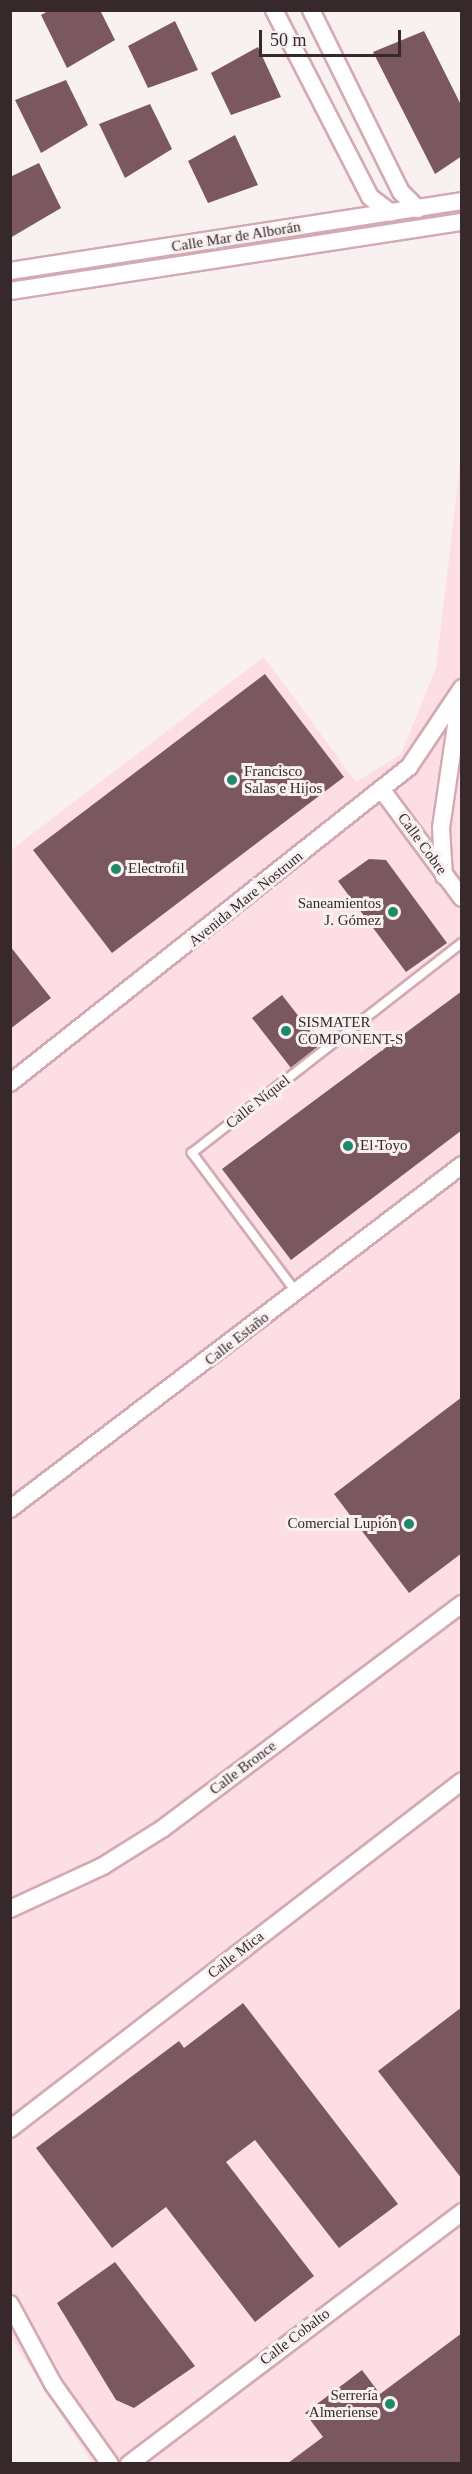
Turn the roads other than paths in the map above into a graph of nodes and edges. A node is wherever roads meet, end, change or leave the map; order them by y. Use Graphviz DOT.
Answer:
graph roads {
  1 [pos="274,10"];
  2 [pos="311,10"];
  3 [pos="401,192"];
  4 [pos="370,197"];
  5 [pos="462,201"];
  6 [pos="418,209"];
  7 [pos="391,213"];
  8 [pos="360,219"];
  9 [pos="462,222"];
  10 [pos="394,232"];
  11 [pos="10,271"];
  12 [pos="10,291"];
  13 [pos="461,692"];
  14 [pos="382,790"];
  15 [pos="444,876"];
  16 [pos="462,898"];
  17 [pos="462,943"];
  18 [pos="10,1083"];
  19 [pos="462,1166"];
  20 [pos="296,1293"];
  21 [pos="10,1509"];
  22 [pos="462,1604"];
  23 [pos="462,1781"];
  24 [pos="10,1909"];
  25 [pos="10,2128"];
  26 [pos="462,2212"];
  27 [pos="10,2304"];
  28 [pos="110,2463"];
  29 [pos="129,2463"];
  1 -- 4 [label="street"];
  2 -- 3 [label="street"];
  3 -- 6 [label="street"];
  3 -- 7 [label="street"];
  4 -- 7 [label="street"];
  4 -- 8 [label="street"];
  5 -- 6 [label="street, Calle Mar de Alborán"];
  6 -- 7 [label="street, Calle Mar de Alborán"];
  7 -- 8 [label="street, Calle Mar de Alborán"];
  7 -- 10 [label="street"];
  8 -- 11 [label="street, Calle Mar de Alborán"];
  9 -- 10 [label="street, Calle Mar de Alborán"];
  10 -- 12 [label="street, Calle Mar de Alborán"];
  13 -- 14 [label="street, Avenida Mare Nostrum"];
  13 -- 15 [label="street, Avenida Mare Nostrum"];
  14 -- 15 [label="street, Calle Cobre"];
  14 -- 18 [label="street, Avenida Mare Nostrum"];
  15 -- 16 [label="street, Calle Cobre"];
  17 -- 20 [label="lane, Calle Níquel"];
  19 -- 20 [label="street, Calle Estaño"];
  20 -- 21 [label="street, Calle Estaño"];
  22 -- 24 [label="street, Calle Bronce"];
  23 -- 25 [label="street, Calle Mica"];
  26 -- 29 [label="street, Calle Cobalto"];
  27 -- 28 [label="street"];
}
